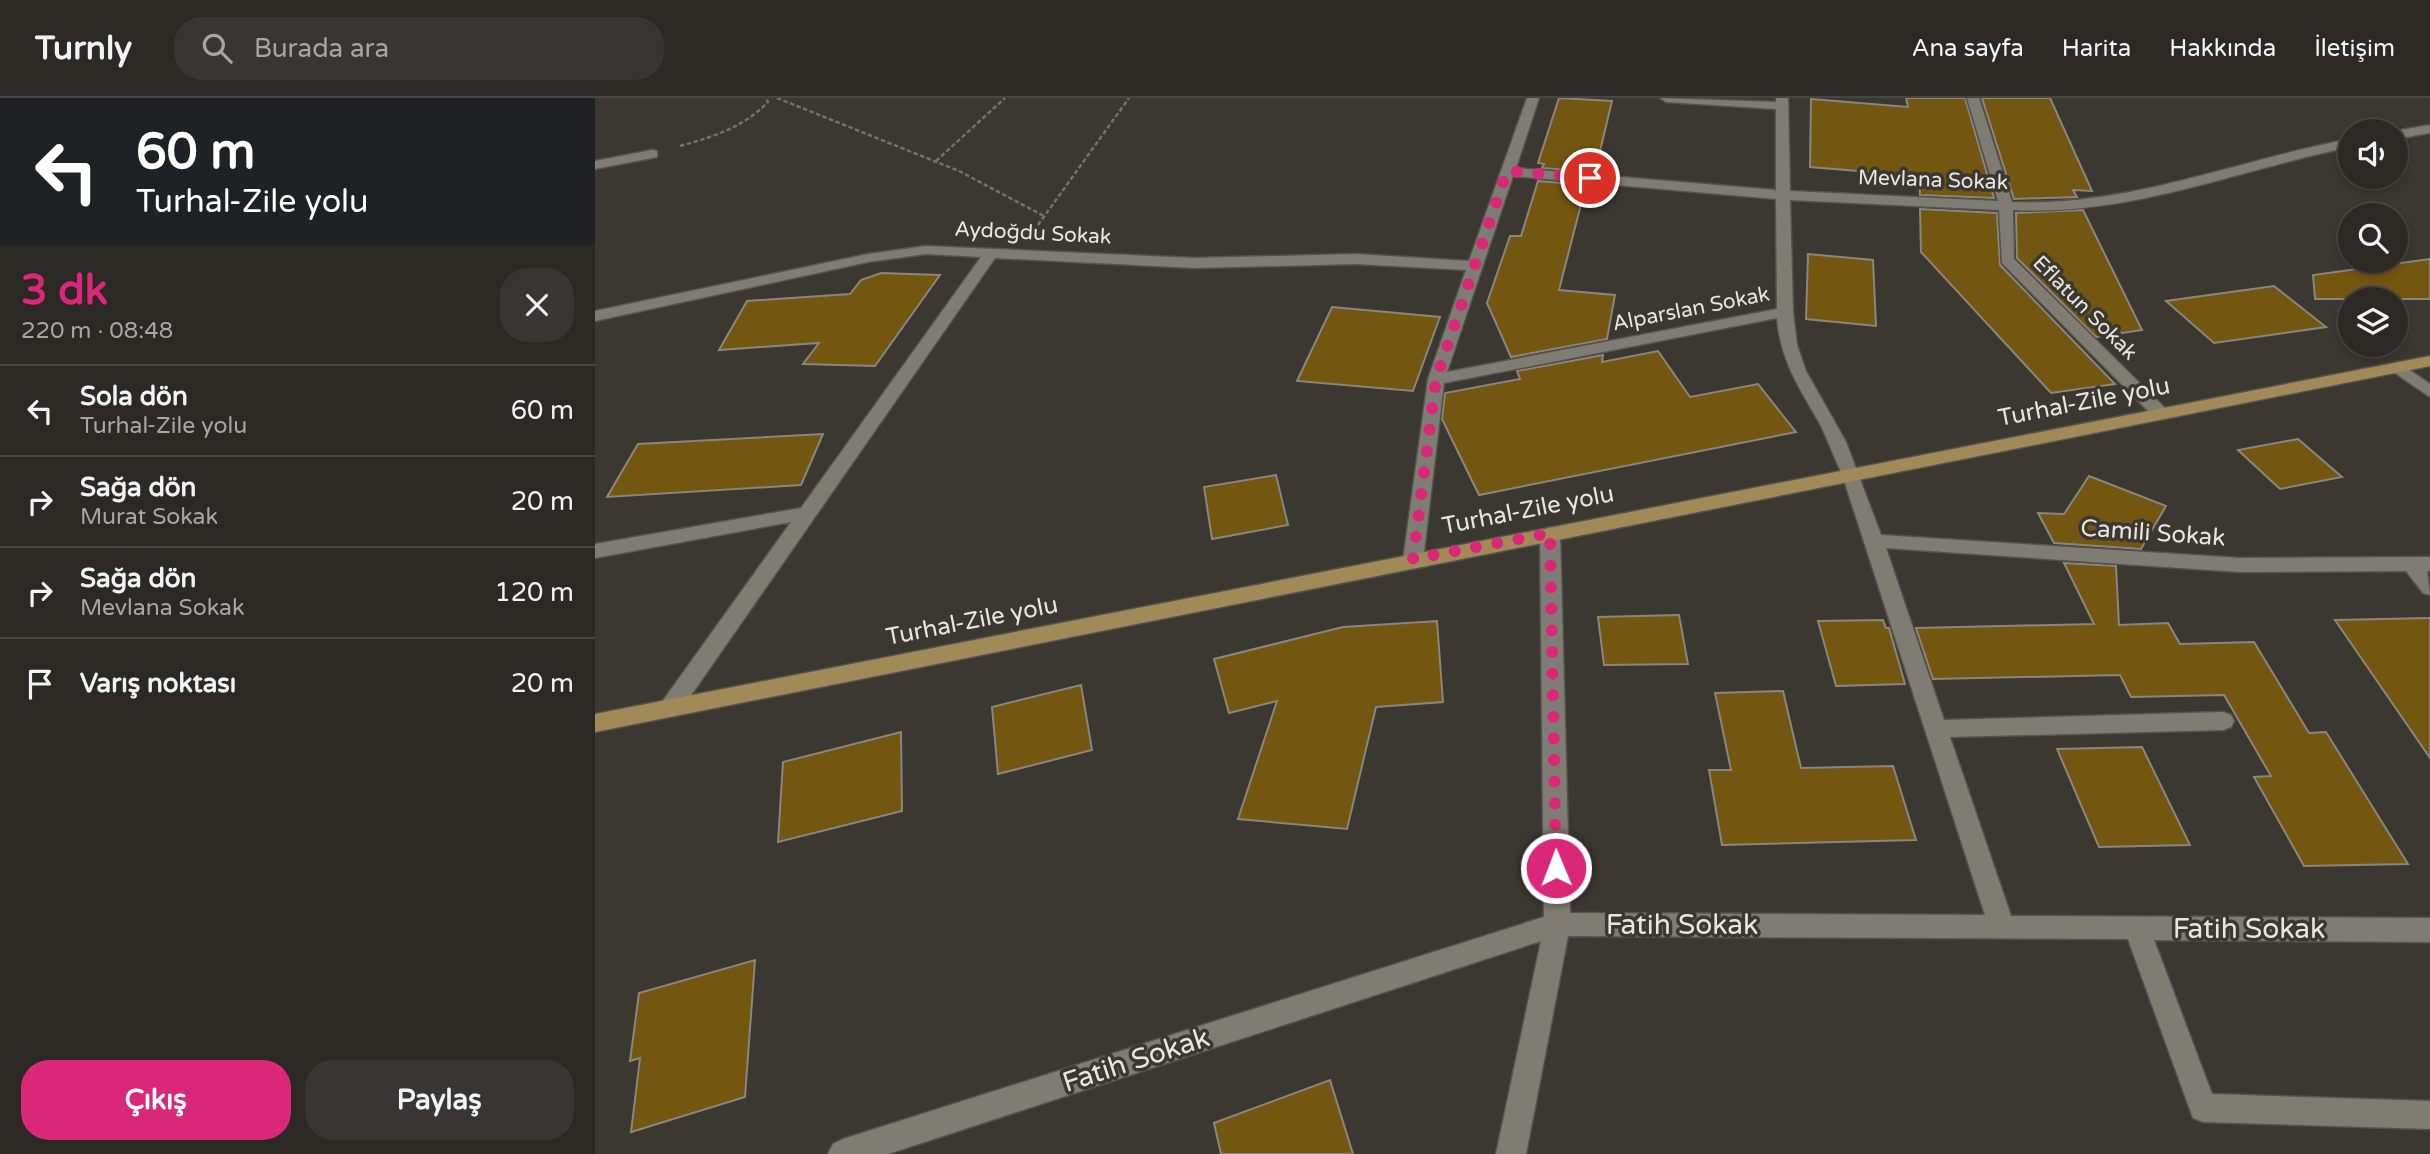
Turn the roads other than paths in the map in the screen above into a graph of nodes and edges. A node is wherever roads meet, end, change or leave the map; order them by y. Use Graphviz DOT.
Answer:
graph roads {
  1 [pos="1533,98"];
  2 [pos="1666,98"];
  3 [pos="1973,98"];
  4 [pos="1782,102"];
  5 [pos="2430,129"];
  6 [pos="2408,133"];
  7 [pos="2338,146"];
  8 [pos="652,154"];
  9 [pos="595,165"];
  10 [pos="1507,171"];
  11 [pos="1783,195"];
  12 [pos="2007,204"];
  13 [pos="992,252"];
  14 [pos="1475,266"];
  15 [pos="1785,312"];
  16 [pos="595,316"];
  17 [pos="2430,361"];
  18 [pos="2398,367"];
  19 [pos="1436,379"];
  20 [pos="2430,392"];
  21 [pos="2161,414"];
  22 [pos="1850,474"];
  23 [pos="808,513"];
  24 [pos="1550,533"];
  25 [pos="1873,541"];
  26 [pos="595,551"];
  27 [pos="1413,559"];
  28 [pos="2421,564"];
  29 [pos="2430,588"];
  30 [pos="670,708"];
  31 [pos="2223,721"];
  32 [pos="595,723"];
  33 [pos="1936,729"];
  34 [pos="1557,924"];
  35 [pos="2002,927"];
  36 [pos="2137,928"];
  37 [pos="2430,930"];
  38 [pos="2430,1115"];
  39 [pos="843,1154"];
  40 [pos="1511,1154"];
  1 -- 10 [label="street"];
  2 -- 4 [label="street"];
  3 -- 12 [label="street, Eflatun Sokak"];
  4 -- 11 [label="street, Alparslan Sokak"];
  5 -- 6 [label="street"];
  7 -- 12 [label="street, Mevlana Sokak"];
  8 -- 9 [label="street"];
  10 -- 11 [label="street, Mevlana Sokak"];
  10 -- 14 [label="street"];
  11 -- 12 [label="street, Mevlana Sokak"];
  11 -- 15 [label="street, Alparslan Sokak"];
  12 -- 21 [label="street, Eflatun Sokak"];
  13 -- 14 [label="street, Aydoğdu Sokak"];
  13 -- 16 [label="street, Aydoğdu Sokak"];
  13 -- 23 [label="street"];
  14 -- 19 [label="street"];
  15 -- 19 [label="street, Alparslan Sokak"];
  15 -- 22 [label="street"];
  17 -- 18 [label="main road, Turhal-Zile yolu"];
  18 -- 20 [label="street"];
  18 -- 21 [label="main road, Turhal-Zile yolu"];
  19 -- 27 [label="street"];
  21 -- 22 [label="main road, Turhal-Zile yolu"];
  22 -- 24 [label="main road, Turhal-Zile yolu"];
  22 -- 25 [label="street"];
  23 -- 26 [label="street"];
  23 -- 30 [label="street"];
  24 -- 27 [label="main road, Turhal-Zile yolu"];
  24 -- 34 [label="street"];
  25 -- 28 [label="street, Camili Sokak"];
  25 -- 33 [label="street"];
  27 -- 30 [label="main road, Turhal-Zile yolu"];
  28 -- 29 [label="street"];
  30 -- 32 [label="main road, Turhal-Zile yolu"];
  31 -- 33 [label="street"];
  33 -- 35 [label="street"];
  34 -- 35 [label="street, Fatih Sokak"];
  34 -- 39 [label="street, Fatih Sokak"];
  34 -- 40 [label="street"];
  35 -- 36 [label="street, Fatih Sokak"];
  36 -- 37 [label="street, Fatih Sokak"];
  36 -- 38 [label="street"];
}
